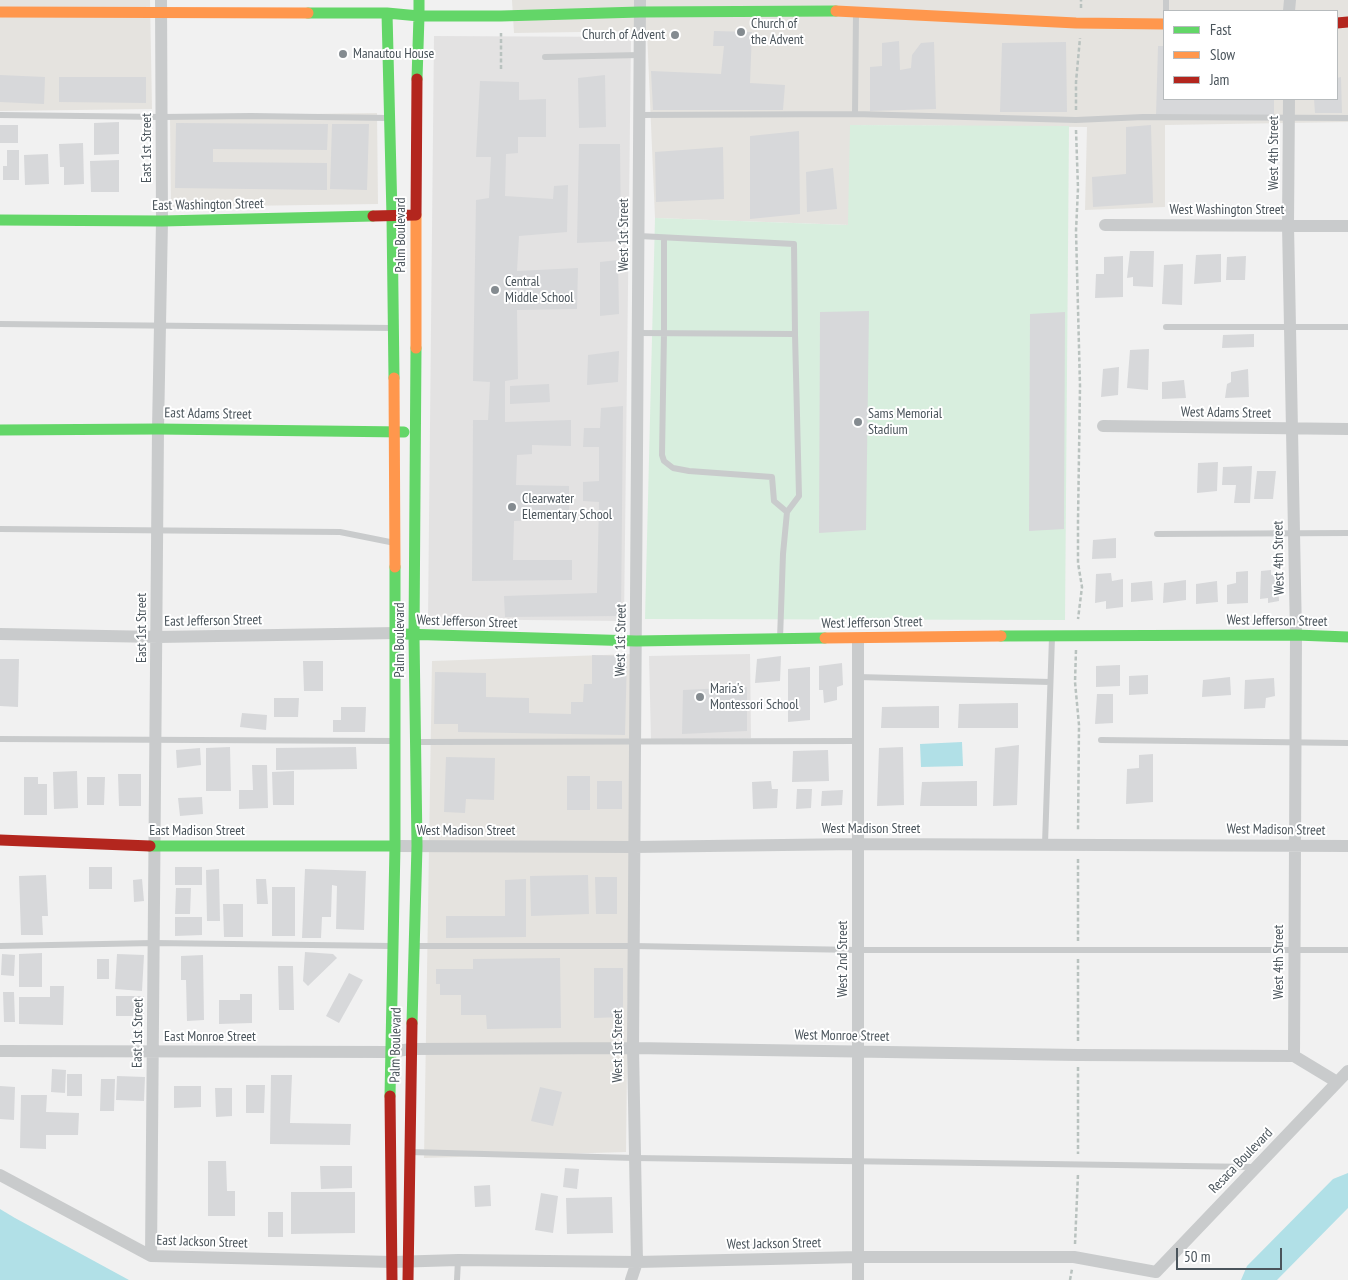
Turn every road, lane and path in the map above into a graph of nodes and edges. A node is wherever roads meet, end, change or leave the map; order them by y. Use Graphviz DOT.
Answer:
graph roads {
  1 [pos="387,0"];
  2 [pos="419,0"];
  3 [pos="161,6"];
  4 [pos="640,6"];
  5 [pos="856,6"];
  6 [pos="0,12"];
  7 [pos="387,12"];
  8 [pos="419,16"];
  9 [pos="501,16"];
  10 [pos="1163,24"];
  11 [pos="640,55"];
  12 [pos="544,57"];
  13 [pos="501,70"];
  14 [pos="1289,100"];
  15 [pos="855,114"];
  16 [pos="640,115"];
  17 [pos="0,116"];
  18 [pos="162,117"];
  19 [pos="403,118"];
  20 [pos="1289,118"];
  21 [pos="1348,118"];
  22 [pos="416,215"];
  23 [pos="392,216"];
  24 [pos="0,220"];
  25 [pos="162,221"];
  26 [pos="1106,225"];
  27 [pos="1288,225"];
  28 [pos="1348,226"];
  29 [pos="639,236"];
  30 [pos="664,238"];
  31 [pos="0,324"];
  32 [pos="160,324"];
  33 [pos="416,326"];
  34 [pos="1166,327"];
  35 [pos="1290,327"];
  36 [pos="1348,327"];
  37 [pos="393,328"];
  38 [pos="638,333"];
  39 [pos="664,333"];
  40 [pos="795,334"];
  41 [pos="1103,426"];
  42 [pos="158,428"];
  43 [pos="1291,429"];
  44 [pos="1348,429"];
  45 [pos="0,430"];
  46 [pos="394,431"];
  47 [pos="416,434"];
  48 [pos="786,512"];
  49 [pos="0,529"];
  50 [pos="158,530"];
  51 [pos="1293,533"];
  52 [pos="1348,533"];
  53 [pos="1157,534"];
  54 [pos="395,542"];
  55 [pos="396,633"];
  56 [pos="0,634"];
  57 [pos="1296,635"];
  58 [pos="414,636"];
  59 [pos="1052,636"];
  60 [pos="158,637"];
  61 [pos="1348,637"];
  62 [pos="780,639"];
  63 [pos="858,639"];
  64 [pos="636,641"];
  65 [pos="858,677"];
  66 [pos="1050,682"];
  67 [pos="0,738"];
  68 [pos="156,739"];
  69 [pos="1101,740"];
  70 [pos="395,741"];
  71 [pos="635,741"];
  72 [pos="857,741"];
  73 [pos="416,742"];
  74 [pos="1348,743"];
  75 [pos="1295,744"];
  76 [pos="0,840"];
  77 [pos="857,844"];
  78 [pos="1045,844"];
  79 [pos="1295,845"];
  80 [pos="155,846"];
  81 [pos="395,846"];
  82 [pos="417,846"];
  83 [pos="1348,846"];
  84 [pos="634,847"];
  85 [pos="154,943"];
  86 [pos="0,946"];
  87 [pos="392,946"];
  88 [pos="414,946"];
  89 [pos="633,946"];
  90 [pos="857,950"];
  91 [pos="1294,950"];
  92 [pos="1348,950"];
  93 [pos="632,1048"];
  94 [pos="0,1050"];
  95 [pos="411,1050"];
  96 [pos="858,1051"];
  97 [pos="152,1052"];
  98 [pos="390,1052"];
  99 [pos="1294,1056"];
  100 [pos="1348,1071"];
  101 [pos="1337,1082"];
  102 [pos="409,1152"];
  103 [pos="635,1158"];
  104 [pos="858,1161"];
  105 [pos="1256,1167"];
  106 [pos="0,1175"];
  107 [pos="151,1256"];
  108 [pos="859,1257"];
  109 [pos="458,1260"];
  110 [pos="392,1262"];
  111 [pos="408,1262"];
  112 [pos="637,1262"];
  113 [pos="1156,1272"];
  114 [pos="392,1280"];
  115 [pos="408,1280"];
  116 [pos="457,1280"];
  117 [pos="632,1280"];
  118 [pos="858,1280"];
  1 -- 7 [label="main road, Palm Boulevard"];
  2 -- 8 [label="main road, Palm Boulevard"];
  3 -- 6 [label="main road"];
  3 -- 7 [label="main road"];
  3 -- 18 [label="street, East 1st Street"];
  4 -- 5 [label="main road"];
  4 -- 9 [label="main road"];
  4 -- 11 [label="street, West 1st Street"];
  5 -- 10 [label="main road"];
  5 -- 15 [label="lane"];
  7 -- 8 [label="main road"];
  7 -- 19 [label="main road, Palm Boulevard"];
  8 -- 9 [label="main road"];
  8 -- 19 [label="main road, Palm Boulevard"];
  9 -- 13 [label="path"];
  11 -- 12 [label="lane"];
  11 -- 16 [label="street, West 1st Street"];
  14 -- 20 [label="street, West 4th Street"];
  15 -- 16 [label="lane"];
  15 -- 20 [label="lane"];
  16 -- 29 [label="street, West 1st Street"];
  17 -- 18 [label="lane"];
  18 -- 19 [label="lane"];
  18 -- 25 [label="street, East 1st Street"];
  19 -- 22 [label="main road, Palm Boulevard"];
  19 -- 23 [label="main road, Palm Boulevard"];
  20 -- 21 [label="lane"];
  20 -- 27 [label="street, West 4th Street"];
  22 -- 23 [label="main road, East Washington Street"];
  22 -- 33 [label="main road, Palm Boulevard"];
  23 -- 25 [label="main road, East Washington Street"];
  23 -- 37 [label="main road, Palm Boulevard"];
  24 -- 25 [label="main road, East Washington Street"];
  25 -- 32 [label="street, East 1st Street"];
  26 -- 27 [label="street, West Washington Street"];
  27 -- 28 [label="street, West Washington Street"];
  27 -- 35 [label="street, West 4th Street"];
  29 -- 30 [label="lane"];
  29 -- 38 [label="street, West 1st Street"];
  30 -- 39 [label="lane"];
  30 -- 40 [label="lane"];
  31 -- 32 [label="lane"];
  32 -- 37 [label="lane"];
  32 -- 42 [label="street, East 1st Street"];
  33 -- 37 [label="main road"];
  33 -- 47 [label="main road, Palm Boulevard"];
  34 -- 35 [label="lane"];
  35 -- 36 [label="lane"];
  35 -- 43 [label="street, West 4th Street"];
  37 -- 46 [label="main road, Palm Boulevard"];
  38 -- 39 [label="lane"];
  38 -- 64 [label="street, West 1st Street"];
  39 -- 40 [label="lane"];
  39 -- 48 [label="lane"];
  40 -- 48 [label="lane"];
  41 -- 43 [label="street, West Adams Street"];
  42 -- 45 [label="main road, East Adams Street"];
  42 -- 46 [label="main road, East Adams Street"];
  42 -- 50 [label="street, East 1st Street"];
  43 -- 44 [label="street, West Adams Street"];
  43 -- 51 [label="street, West 4th Street"];
  46 -- 47 [label="main road, East Adams Street"];
  46 -- 54 [label="main road, Palm Boulevard"];
  47 -- 58 [label="main road, Palm Boulevard"];
  48 -- 62 [label="lane"];
  49 -- 50 [label="lane"];
  50 -- 54 [label="lane"];
  50 -- 60 [label="street, East 1st Street"];
  51 -- 52 [label="lane"];
  51 -- 53 [label="lane"];
  51 -- 57 [label="street, West 4th Street"];
  54 -- 55 [label="main road, Palm Boulevard"];
  55 -- 58 [label="main road, West Jefferson Street"];
  55 -- 60 [label="street, East Jefferson Street"];
  55 -- 70 [label="main road, Palm Boulevard"];
  56 -- 60 [label="street, East Jefferson Street"];
  57 -- 59 [label="main road, West Jefferson Street"];
  57 -- 61 [label="main road, West Jefferson Street"];
  57 -- 75 [label="street, West 4th Street"];
  58 -- 64 [label="main road, West Jefferson Street"];
  58 -- 73 [label="main road, Palm Boulevard"];
  59 -- 63 [label="main road, West Jefferson Street"];
  59 -- 66 [label="lane"];
  60 -- 68 [label="street, East 1st Street"];
  62 -- 63 [label="main road, West Jefferson Street"];
  62 -- 64 [label="main road, West Jefferson Street"];
  63 -- 65 [label="street, West 2nd Street"];
  64 -- 71 [label="street, West 1st Street"];
  65 -- 66 [label="lane"];
  65 -- 72 [label="street, West 2nd Street"];
  66 -- 78 [label="lane"];
  67 -- 68 [label="lane"];
  68 -- 70 [label="lane"];
  68 -- 80 [label="street, East 1st Street"];
  69 -- 75 [label="lane"];
  70 -- 81 [label="main road, Palm Boulevard"];
  71 -- 72 [label="lane"];
  71 -- 73 [label="lane"];
  71 -- 84 [label="street, West 1st Street"];
  72 -- 77 [label="street, West 2nd Street"];
  73 -- 82 [label="main road, Palm Boulevard"];
  74 -- 75 [label="lane"];
  75 -- 79 [label="street, West 4th Street"];
  76 -- 80 [label="main road, East Madison Street"];
  77 -- 78 [label="street, West Madison Street"];
  77 -- 84 [label="street, West Madison Street"];
  77 -- 90 [label="street, West 2nd Street"];
  78 -- 79 [label="street, West Madison Street"];
  79 -- 83 [label="street, West Madison Street"];
  79 -- 91 [label="street, West 4th Street"];
  80 -- 81 [label="main road, East Madison Street"];
  80 -- 85 [label="street, East 1st Street"];
  81 -- 82 [label="street, West Madison Street"];
  81 -- 87 [label="main road, Palm Boulevard"];
  82 -- 84 [label="street, West Madison Street"];
  82 -- 88 [label="main road, Palm Boulevard"];
  84 -- 89 [label="street, West 1st Street"];
  85 -- 86 [label="lane"];
  85 -- 87 [label="lane"];
  85 -- 97 [label="street, East 1st Street"];
  87 -- 88 [label="main road"];
  87 -- 98 [label="main road, Palm Boulevard"];
  88 -- 89 [label="lane"];
  88 -- 95 [label="main road, Palm Boulevard"];
  89 -- 90 [label="lane"];
  89 -- 93 [label="street, West 1st Street"];
  90 -- 91 [label="lane"];
  90 -- 96 [label="street, West 2nd Street"];
  91 -- 92 [label="lane"];
  91 -- 99 [label="street, West 4th Street"];
  93 -- 95 [label="street, West Monroe Street"];
  93 -- 96 [label="street, West Monroe Street"];
  93 -- 103 [label="street, West 1st Street"];
  94 -- 97 [label="street, East Monroe Street"];
  95 -- 98 [label="street, West Monroe Street"];
  95 -- 102 [label="main road, Palm Boulevard"];
  96 -- 99 [label="street, West Monroe Street"];
  96 -- 104 [label="street, West 2nd Street"];
  97 -- 98 [label="street, East Monroe Street"];
  97 -- 107 [label="street, East 1st Street"];
  98 -- 110 [label="main road, Palm Boulevard"];
  99 -- 101 [label="street"];
  100 -- 101 [label="street, Resaca Boulevard"];
  101 -- 105 [label="street, Resaca Boulevard"];
  102 -- 103 [label="lane"];
  102 -- 111 [label="main road, Palm Boulevard"];
  103 -- 104 [label="lane"];
  103 -- 112 [label="street, West 1st Street"];
  104 -- 105 [label="lane"];
  104 -- 108 [label="street, West 2nd Street"];
  105 -- 113 [label="street, Resaca Boulevard"];
  106 -- 107 [label="street, East Jackson Street"];
  107 -- 110 [label="street, East Jackson Street"];
  108 -- 112 [label="street, West Jackson Street"];
  108 -- 113 [label="street, West Jackson Street"];
  108 -- 118 [label="street, West 2nd Street"];
  109 -- 111 [label="street, West Jackson Street"];
  109 -- 112 [label="street, West Jackson Street"];
  109 -- 116 [label="lane"];
  110 -- 111 [label="street, West Jackson Street"];
  110 -- 114 [label="main road, Palm Boulevard"];
  111 -- 115 [label="main road, Palm Boulevard"];
  112 -- 117 [label="street, West 1st Street"];
}
